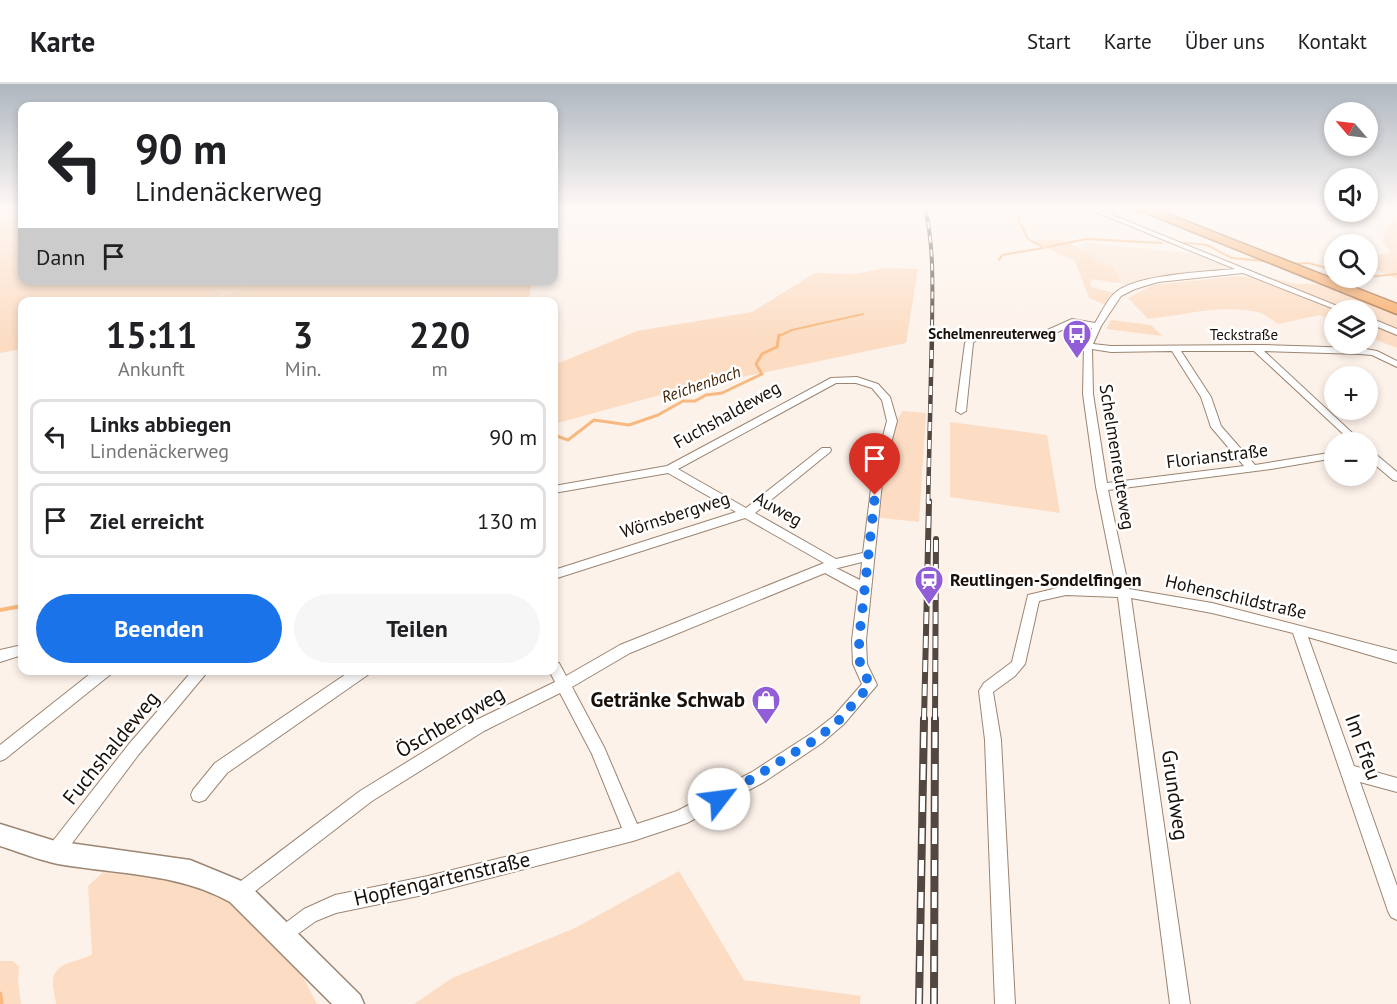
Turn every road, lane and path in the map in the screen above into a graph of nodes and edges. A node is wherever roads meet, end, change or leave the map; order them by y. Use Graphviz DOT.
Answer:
graph roads {
  1 [pos="1193,251"];
  2 [pos="1263,251"];
  3 [pos="1241,271"];
  4 [pos="1324,275"];
  5 [pos="1355,288"];
  6 [pos="1358,288"];
  7 [pos="1324,303"];
  8 [pos="1397,303"];
  9 [pos="1397,309"];
  10 [pos="1378,324"];
  11 [pos="1096,326"];
  12 [pos="1397,332"];
  13 [pos="1088,346"];
  14 [pos="1256,348"];
  15 [pos="1175,349"];
  16 [pos="1397,364"];
  17 [pos="962,411"];
  18 [pos="1345,432"];
  19 [pos="826,450"];
  20 [pos="1324,457"];
  21 [pos="1378,462"];
  22 [pos="1251,467"];
  23 [pos="670,469"];
  24 [pos="1397,478"];
  25 [pos="1102,487"];
  26 [pos="558,488"];
  27 [pos="747,513"];
  28 [pos="868,556"];
  29 [pos="831,566"];
  30 [pos="558,573"];
  31 [pos="864,588"];
  32 [pos="1124,593"];
  33 [pos="1299,632"];
  34 [pos="18,651"];
  35 [pos="0,656"];
  36 [pos="1397,657"];
  37 [pos="100,675"];
  38 [pos="198,675"];
  39 [pos="357,675"];
  40 [pos="558,675"];
  41 [pos="563,685"];
  42 [pos="0,754"];
  43 [pos="1348,772"];
  44 [pos="1397,785"];
  45 [pos="199,795"];
  46 [pos="633,833"];
  47 [pos="0,835"];
  48 [pos="55,852"];
  49 [pos="239,893"];
  50 [pos="1397,911"];
  51 [pos="282,936"];
  52 [pos="351,1004"];
  53 [pos="1005,1004"];
  54 [pos="1180,1004"];
  1 -- 3 [label="street"];
  2 -- 4 [label="highway"];
  3 -- 7 [label="street"];
  3 -- 11 [label="street, Schelmenreuteweg"];
  5 -- 9 [label="highway"];
  6 -- 8 [label="highway"];
  10 -- 12 [label="street"];
  11 -- 13 [label="street, Schelmenreuteweg"];
  11 -- 17 [label="street"];
  13 -- 15 [label="street, Teckstraße"];
  13 -- 25 [label="street, Schelmenreuteweg"];
  14 -- 15 [label="street, Teckstraße"];
  14 -- 16 [label="street, Teckstraße"];
  14 -- 18 [label="street"];
  15 -- 22 [label="street"];
  19 -- 27 [label="street, Wörnsbergweg"];
  20 -- 22 [label="street, Florianstraße"];
  21 -- 24 [label="street"];
  22 -- 25 [label="street, Florianstraße"];
  23 -- 26 [label="street, Fuchshaldeweg"];
  23 -- 27 [label="street, Auweg"];
  23 -- 28 [label="street, Fuchshaldeweg"];
  25 -- 32 [label="street, Schelmenreuteweg"];
  27 -- 29 [label="street, Auweg"];
  27 -- 30 [label="street, Wörnsbergweg"];
  28 -- 29 [label="street, Öschbergweg"];
  28 -- 31 [label="street"];
  29 -- 31 [label="street, Auweg"];
  29 -- 41 [label="street, Öschbergweg"];
  31 -- 46 [label="street, Hopfengartenstraße"];
  32 -- 33 [label="street, Hohenschildstraße"];
  32 -- 53 [label="street, Hohenschildstraße"];
  32 -- 54 [label="street, Grundweg"];
  33 -- 36 [label="street, Hohenschildstraße"];
  33 -- 43 [label="street, Im Efeu"];
  34 -- 35 [label="street"];
  37 -- 42 [label="street"];
  38 -- 48 [label="street, Fuchshaldeweg"];
  39 -- 45 [label="street"];
  40 -- 41 [label="street"];
  41 -- 46 [label="street"];
  41 -- 49 [label="street, Öschbergweg"];
  43 -- 44 [label="street"];
  43 -- 50 [label="street, Im Efeu"];
  46 -- 51 [label="street, Hopfengartenstraße"];
  47 -- 48 [label="street"];
  48 -- 49 [label="street"];
  49 -- 51 [label="street"];
  51 -- 52 [label="street"];
}
